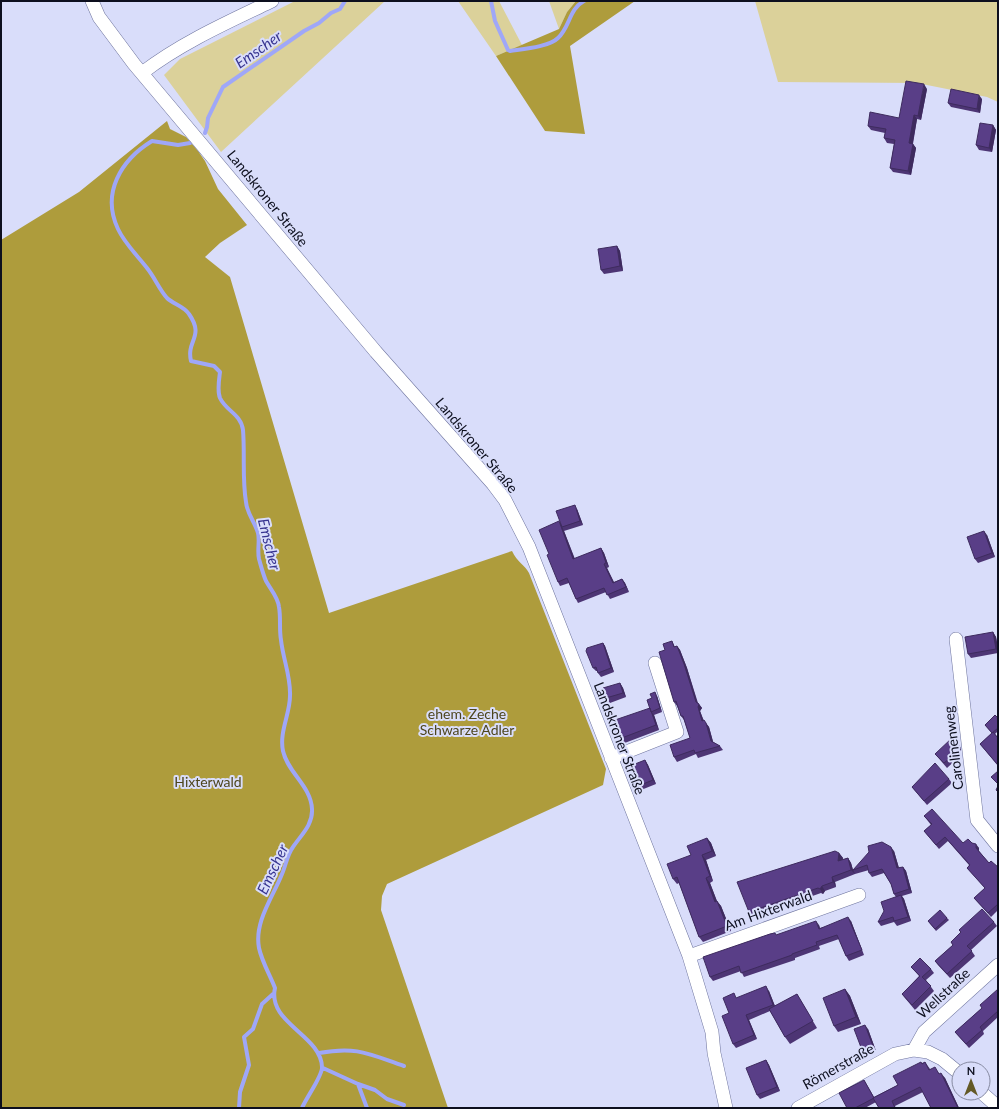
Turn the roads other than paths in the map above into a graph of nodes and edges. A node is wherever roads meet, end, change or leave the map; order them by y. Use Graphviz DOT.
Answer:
graph roads {
  1 [pos="92,1"];
  2 [pos="272,1"];
  3 [pos="142,73"];
  4 [pos="956,640"];
  5 [pos="655,663"];
  6 [pos="611,758"];
  7 [pos="998,846"];
  8 [pos="859,895"];
  9 [pos="689,956"];
  10 [pos="998,964"];
  11 [pos="914,1050"];
  12 [pos="951,1066"];
  13 [pos="726,1108"];
  14 [pos="798,1108"];
  1 -- 3 [label="street, Landskroner Straße"];
  2 -- 3 [label="street"];
  3 -- 6 [label="street, Landskroner Straße"];
  4 -- 7 [label="street, Carolinenweg"];
  5 -- 6 [label="street"];
  6 -- 9 [label="street, Landskroner Straße"];
  8 -- 9 [label="street, Am Hixterwald"];
  9 -- 13 [label="street, Landskroner Straße"];
  10 -- 11 [label="street, Wellstraße"];
  11 -- 12 [label="street"];
  11 -- 14 [label="street, Römerstraße"];
}
